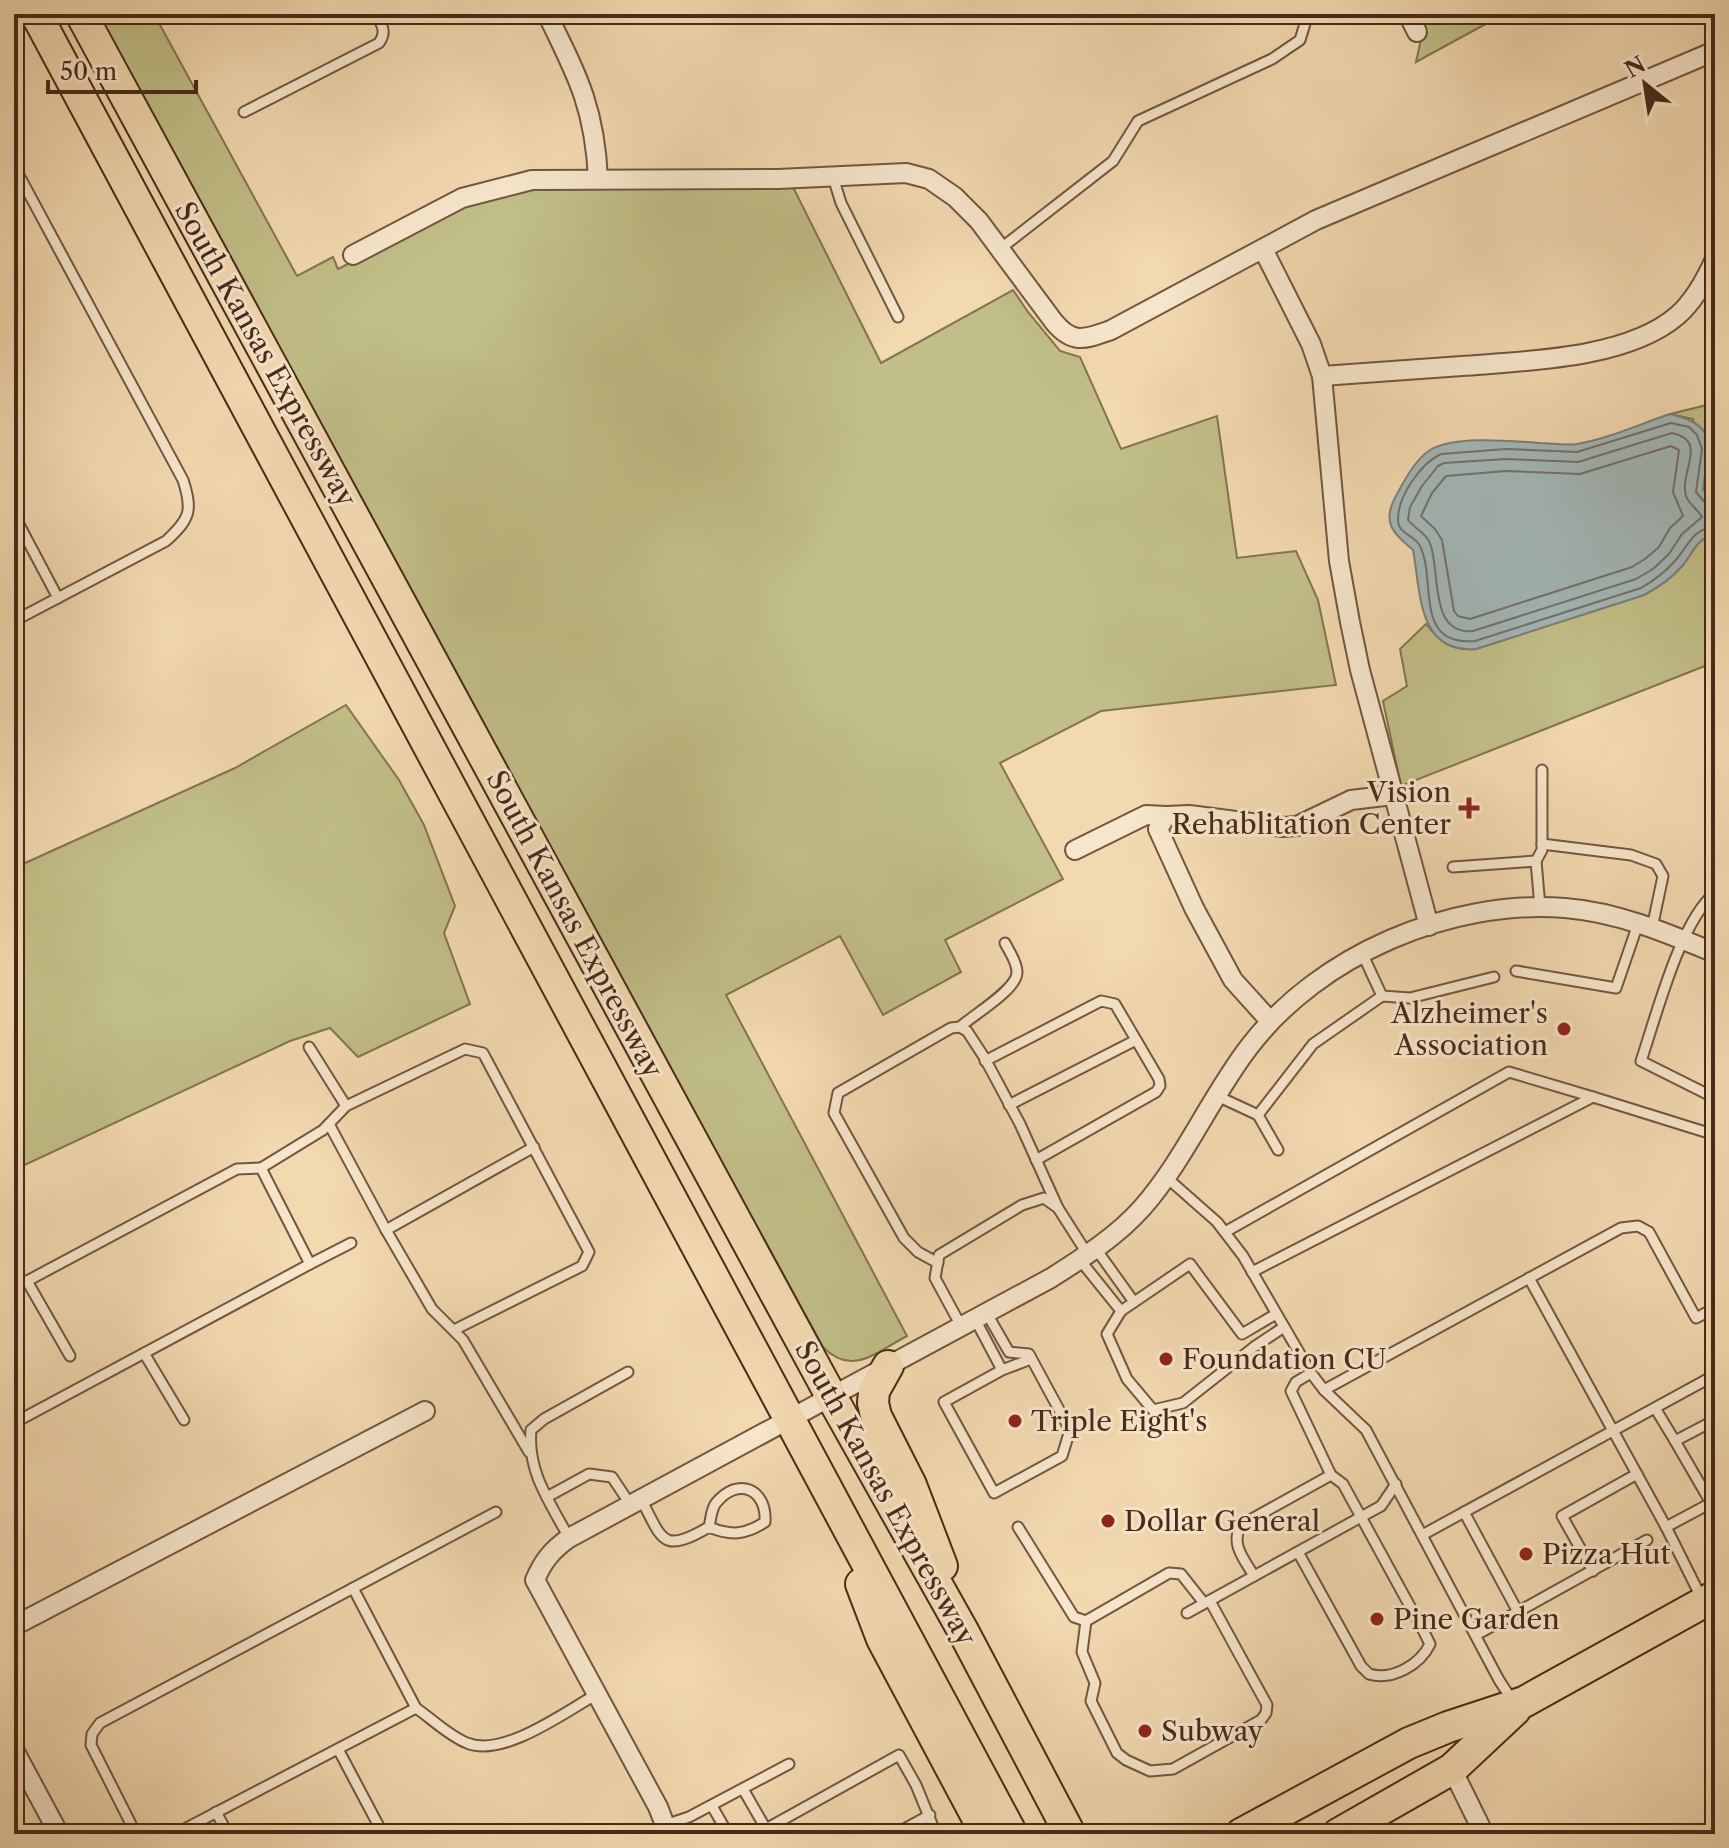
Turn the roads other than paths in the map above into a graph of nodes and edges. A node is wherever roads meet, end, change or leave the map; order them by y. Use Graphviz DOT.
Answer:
graph roads {
  1 [pos="36,14"];
  2 [pos="81,14"];
  3 [pos="376,14"];
  4 [pos="547,14"];
  5 [pos="1308,14"];
  6 [pos="1408,14"];
  7 [pos="1417,32"];
  8 [pos="1715,51"];
  9 [pos="244,112"];
  10 [pos="14,166"];
  11 [pos="833,177"];
  12 [pos="598,179"];
  13 [pos="1000,249"];
  14 [pos="1263,249"];
  15 [pos="353,255"];
  16 [pos="1715,259"];
  17 [pos="898,317"];
  18 [pos="1322,376"];
  19 [pos="14,515"];
  20 [pos="58,598"];
  21 [pos="14,621"];
  22 [pos="1542,770"];
  23 [pos="1393,795"];
  24 [pos="1166,816"];
  25 [pos="1542,844"];
  26 [pos="1075,850"];
  27 [pos="1536,861"];
  28 [pos="1453,867"];
  29 [pos="1715,893"];
  30 [pos="1540,907"];
  31 [pos="1429,926"];
  32 [pos="1645,926"];
  33 [pos="1683,940"];
  34 [pos="1005,943"];
  35 [pos="1362,953"];
  36 [pos="1715,953"];
  37 [pos="1516,971"];
  38 [pos="1494,977"];
  39 [pos="1382,996"];
  40 [pos="1270,1021"];
  41 [pos="960,1027"];
  42 [pos="1136,1040"];
  43 [pos="309,1047"];
  44 [pos="985,1061"];
  45 [pos="1215,1095"];
  46 [pos="1593,1097"];
  47 [pos="1715,1098"];
  48 [pos="1009,1105"];
  49 [pos="346,1106"];
  50 [pos="1258,1115"];
  51 [pos="329,1124"];
  52 [pos="1715,1135"];
  53 [pos="534,1147"];
  54 [pos="1278,1150"];
  55 [pos="1036,1160"];
  56 [pos="261,1168"];
  57 [pos="1166,1177"];
  58 [pos="1058,1208"];
  59 [pos="386,1230"];
  60 [pos="1225,1232"];
  61 [pos="351,1243"];
  62 [pos="1088,1255"];
  63 [pos="938,1263"];
  64 [pos="310,1264"];
  65 [pos="1252,1272"];
  66 [pos="1529,1278"];
  67 [pos="27,1281"];
  68 [pos="14,1288"];
  69 [pos="1134,1302"];
  70 [pos="1715,1308"];
  71 [pos="1121,1311"];
  72 [pos="1276,1314"];
  73 [pos="974,1319"];
  74 [pos="1284,1327"];
  75 [pos="454,1330"];
  76 [pos="1242,1334"];
  77 [pos="1254,1347"];
  78 [pos="144,1353"];
  79 [pos="70,1356"];
  80 [pos="1031,1359"];
  81 [pos="888,1366"];
  82 [pos="1002,1370"];
  83 [pos="628,1372"];
  84 [pos="1311,1373"];
  85 [pos="1715,1375"];
  86 [pos="1324,1390"];
  87 [pos="831,1396"];
  88 [pos="1655,1408"];
  89 [pos="425,1411"];
  90 [pos="790,1418"];
  91 [pos="184,1420"];
  92 [pos="1715,1420"];
  93 [pos="14,1423"];
  94 [pos="1614,1430"];
  95 [pos="1675,1441"];
  96 [pos="529,1452"];
  97 [pos="1637,1474"];
  98 [pos="1331,1475"];
  99 [pos="1396,1484"];
  100 [pos="547,1497"];
  101 [pos="834,1499"];
  102 [pos="636,1502"];
  103 [pos="1713,1502"];
  104 [pos="496,1512"];
  105 [pos="1464,1512"];
  106 [pos="1361,1517"];
  107 [pos="709,1527"];
  108 [pos="1018,1527"];
  109 [pos="1666,1527"];
  110 [pos="1424,1534"];
  111 [pos="569,1538"];
  112 [pos="1647,1540"];
  113 [pos="1298,1552"];
  114 [pos="1593,1571"];
  115 [pos="1254,1576"];
  116 [pos="353,1588"];
  117 [pos="1709,1599"];
  118 [pos="1207,1602"];
  119 [pos="1518,1612"];
  120 [pos="1187,1613"];
  121 [pos="1086,1621"];
  122 [pos="14,1626"];
  123 [pos="962,1629"];
  124 [pos="1476,1635"];
  125 [pos="597,1694"];
  126 [pos="1520,1703"];
  127 [pos="416,1708"];
  128 [pos="1409,1743"];
  129 [pos="338,1749"];
  130 [pos="14,1750"];
  131 [pos="789,1764"];
  132 [pos="1452,1769"];
  133 [pos="743,1789"];
  134 [pos="712,1806"];
  135 [pos="216,1812"];
  136 [pos="930,1815"];
  137 [pos="665,1829"];
  138 [pos="1070,1830"];
  139 [pos="767,1832"];
  140 [pos="59,1834"];
  141 [pos="136,1834"];
  142 [pos="175,1834"];
  143 [pos="228,1834"];
  144 [pos="383,1834"];
  145 [pos="728,1834"];
  146 [pos="895,1834"];
  147 [pos="936,1834"];
  148 [pos="986,1834"];
  149 [pos="1012,1834"];
  150 [pos="1215,1834"];
  151 [pos="1241,1834"];
  152 [pos="1338,1834"];
  153 [pos="1484,1834"];
  1 -- 90 [label="main road, South Kansas Expressway"];
  2 -- 87 [label="main road, South Kansas Expressway"];
  3 -- 9 [label="lane"];
  4 -- 12 [label="street"];
  5 -- 13 [label="lane"];
  6 -- 7 [label="street"];
  8 -- 14 [label="street"];
  10 -- 20 [label="lane"];
  11 -- 12 [label="street"];
  11 -- 13 [label="street"];
  11 -- 17 [label="lane"];
  12 -- 15 [label="street"];
  13 -- 14 [label="street"];
  14 -- 18 [label="street"];
  16 -- 18 [label="street"];
  18 -- 23 [label="street"];
  19 -- 20 [label="lane"];
  20 -- 21 [label="lane"];
  22 -- 25 [label="lane"];
  23 -- 24 [label="street"];
  23 -- 31 [label="street"];
  24 -- 26 [label="street"];
  24 -- 40 [label="street"];
  25 -- 27 [label="lane"];
  25 -- 32 [label="lane"];
  27 -- 28 [label="lane"];
  27 -- 30 [label="lane"];
  29 -- 33 [label="lane"];
  30 -- 31 [label="street"];
  30 -- 32 [label="street"];
  31 -- 35 [label="street"];
  32 -- 33 [label="street"];
  32 -- 37 [label="lane"];
  33 -- 36 [label="street"];
  33 -- 47 [label="lane"];
  34 -- 41 [label="lane"];
  35 -- 39 [label="lane"];
  35 -- 40 [label="street"];
  38 -- 39 [label="lane"];
  39 -- 50 [label="lane"];
  40 -- 45 [label="street"];
  41 -- 44 [label="lane"];
  41 -- 63 [label="lane"];
  42 -- 44 [label="lane"];
  42 -- 48 [label="lane"];
  42 -- 55 [label="lane"];
  43 -- 49 [label="lane"];
  44 -- 48 [label="lane"];
  45 -- 50 [label="lane"];
  45 -- 57 [label="street"];
  46 -- 52 [label="lane"];
  46 -- 60 [label="lane"];
  46 -- 65 [label="lane"];
  48 -- 55 [label="lane"];
  49 -- 51 [label="lane"];
  49 -- 53 [label="lane"];
  50 -- 54 [label="lane"];
  51 -- 56 [label="lane"];
  51 -- 59 [label="lane"];
  53 -- 59 [label="lane"];
  53 -- 75 [label="lane"];
  55 -- 58 [label="lane"];
  56 -- 64 [label="lane"];
  56 -- 67 [label="lane"];
  57 -- 60 [label="lane"];
  57 -- 62 [label="street"];
  58 -- 62 [label="lane"];
  58 -- 63 [label="lane"];
  59 -- 75 [label="lane"];
  60 -- 65 [label="lane"];
  61 -- 64 [label="lane"];
  62 -- 69 [label="lane"];
  62 -- 71 [label="lane"];
  62 -- 73 [label="street"];
  63 -- 73 [label="lane"];
  64 -- 78 [label="lane"];
  65 -- 72 [label="lane"];
  66 -- 70 [label="lane"];
  66 -- 86 [label="lane"];
  66 -- 94 [label="lane"];
  67 -- 68 [label="lane"];
  67 -- 79 [label="lane"];
  69 -- 71 [label="lane"];
  69 -- 76 [label="lane"];
  71 -- 77 [label="lane"];
  72 -- 74 [label="lane"];
  72 -- 76 [label="lane"];
  73 -- 80 [label="lane"];
  73 -- 81 [label="street"];
  73 -- 82 [label="lane"];
  74 -- 77 [label="lane"];
  74 -- 84 [label="lane"];
  75 -- 96 [label="lane"];
  76 -- 77 [label="lane"];
  78 -- 91 [label="lane"];
  78 -- 93 [label="lane"];
  80 -- 82 [label="lane"];
  80 -- 82 [label="lane"];
  81 -- 87 [label="street"];
  81 -- 123 [label="main road"];
  83 -- 96 [label="lane"];
  84 -- 86 [label="lane"];
  84 -- 98 [label="lane"];
  85 -- 88 [label="lane"];
  86 -- 99 [label="lane"];
  87 -- 90 [label="street"];
  87 -- 123 [label="main road, South Kansas Expressway"];
  88 -- 94 [label="lane"];
  88 -- 95 [label="lane"];
  89 -- 122 [label="street"];
  90 -- 101 [label="main road, South Kansas Expressway"];
  90 -- 102 [label="street"];
  92 -- 95 [label="lane"];
  94 -- 97 [label="lane"];
  94 -- 105 [label="lane"];
  95 -- 103 [label="lane"];
  96 -- 100 [label="lane"];
  97 -- 109 [label="lane"];
  97 -- 114 [label="lane"];
  98 -- 106 [label="lane"];
  98 -- 115 [label="lane"];
  99 -- 106 [label="lane"];
  99 -- 110 [label="lane"];
  100 -- 102 [label="lane"];
  100 -- 111 [label="lane"];
  101 -- 148 [label="main road"];
  101 -- 149 [label="main road, South Kansas Expressway"];
  102 -- 107 [label="lane"];
  102 -- 111 [label="street"];
  103 -- 109 [label="lane"];
  104 -- 116 [label="lane"];
  105 -- 110 [label="lane"];
  105 -- 119 [label="lane"];
  106 -- 113 [label="lane"];
  106 -- 113 [label="lane"];
  107 -- 107 [label="lane"];
  108 -- 121 [label="lane"];
  109 -- 117 [label="lane"];
  110 -- 124 [label="lane"];
  111 -- 125 [label="street"];
  112 -- 114 [label="lane"];
  113 -- 115 [label="lane"];
  114 -- 119 [label="lane"];
  115 -- 118 [label="lane"];
  116 -- 127 [label="lane"];
  116 -- 141 [label="lane"];
  117 -- 126 [label="main road"];
  118 -- 120 [label="lane"];
  118 -- 121 [label="lane"];
  118 -- 121 [label="lane"];
  119 -- 124 [label="lane"];
  123 -- 138 [label="main road, South Kansas Expressway"];
  124 -- 126 [label="lane"];
  125 -- 127 [label="lane"];
  125 -- 137 [label="street"];
  126 -- 128 [label="main road"];
  126 -- 132 [label="main road"];
  127 -- 129 [label="lane"];
  128 -- 150 [label="main road"];
  128 -- 151 [label="main road"];
  129 -- 135 [label="lane"];
  129 -- 144 [label="lane"];
  130 -- 140 [label="street"];
  131 -- 133 [label="lane"];
  132 -- 152 [label="main road"];
  132 -- 153 [label="street"];
  133 -- 134 [label="lane"];
  133 -- 139 [label="lane"];
  134 -- 137 [label="lane"];
  134 -- 145 [label="lane"];
  135 -- 142 [label="lane"];
  135 -- 143 [label="lane"];
  136 -- 139 [label="lane"];
  136 -- 146 [label="lane"];
  136 -- 147 [label="lane"];
}
